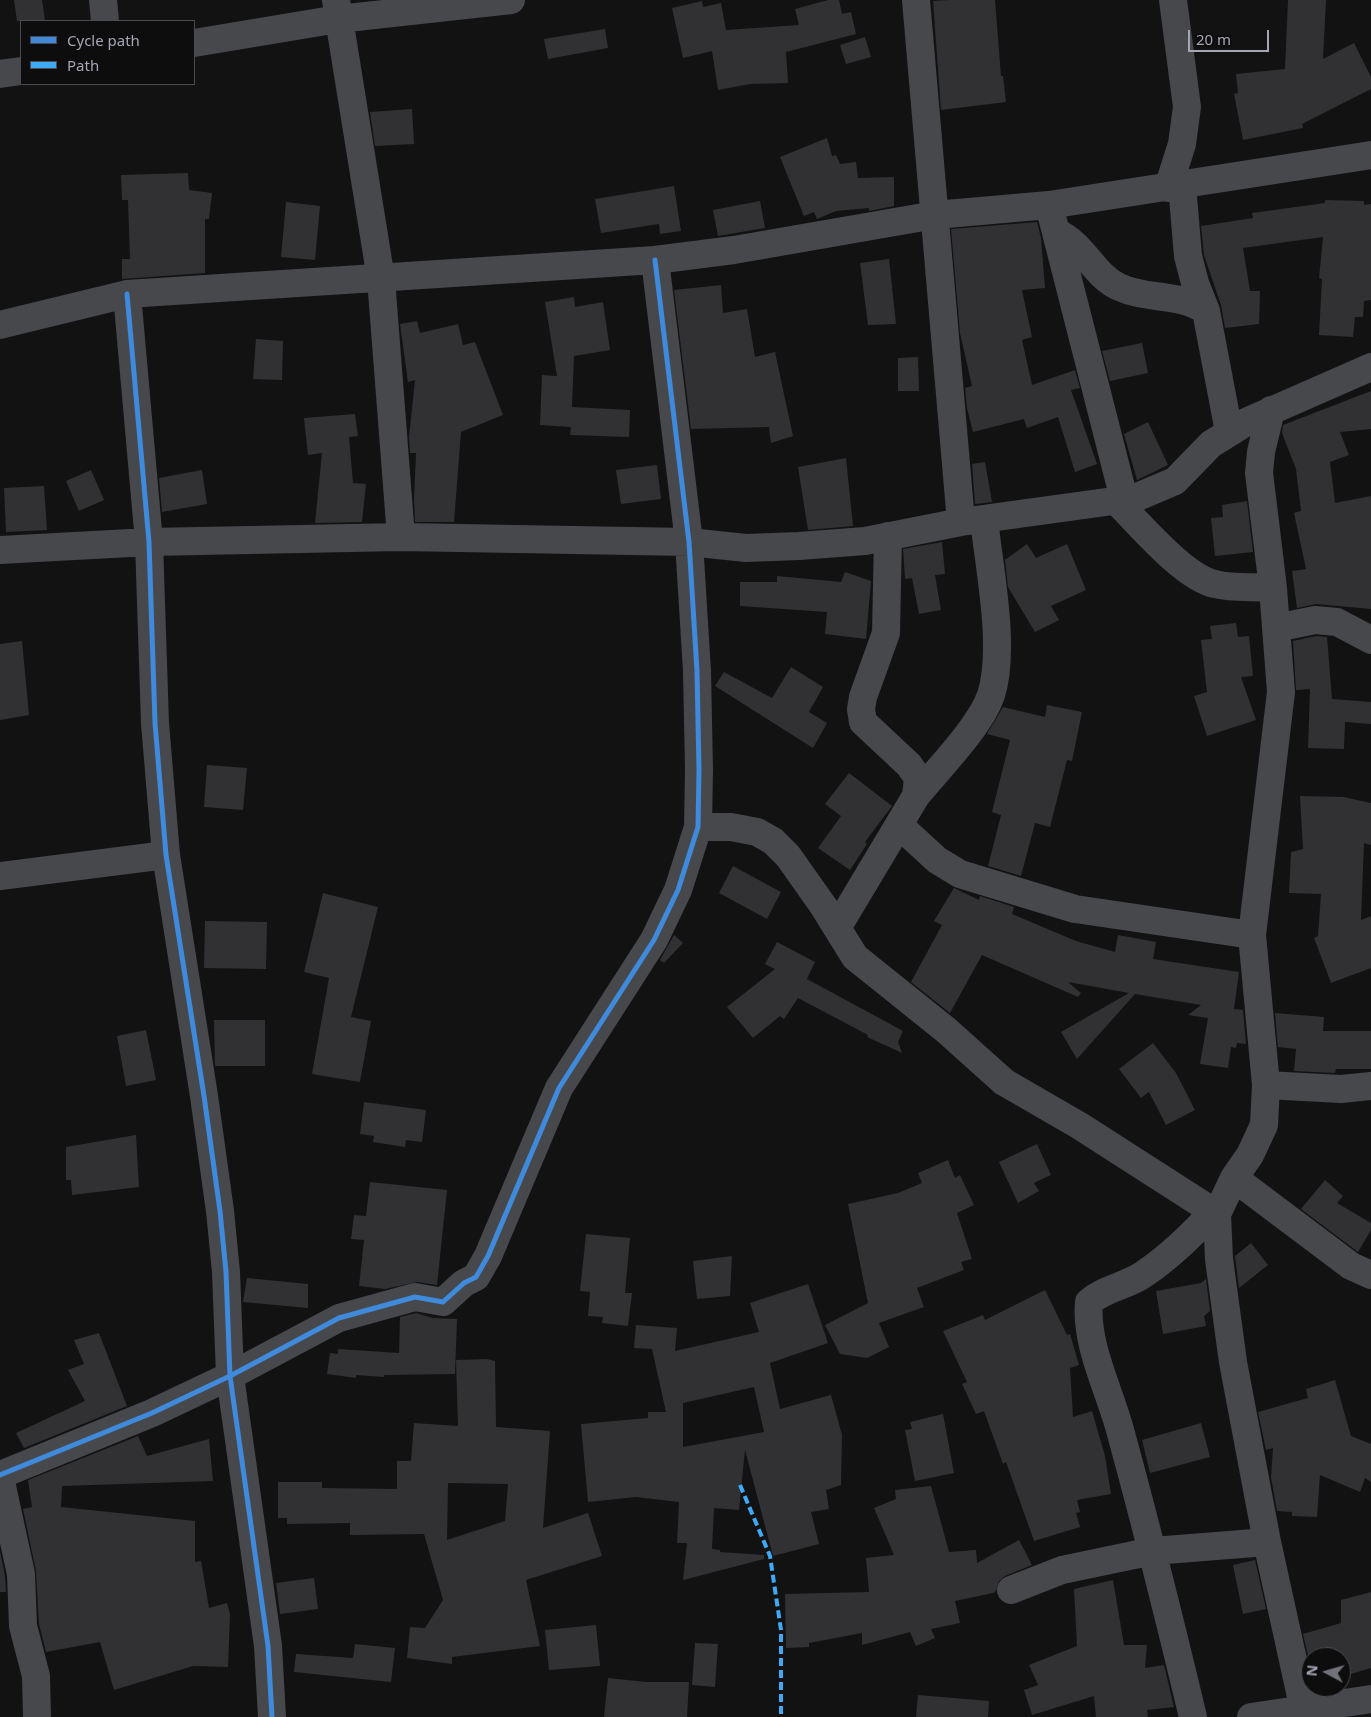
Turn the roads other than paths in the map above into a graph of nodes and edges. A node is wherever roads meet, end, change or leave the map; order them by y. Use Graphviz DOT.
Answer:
graph roads {
  1 [pos="103,0"];
  2 [pos="510,0"];
  3 [pos="916,0"];
  4 [pos="1173,0"];
  5 [pos="337,10"];
  6 [pos="105,20"];
  7 [pos="195,43"];
  8 [pos="20,71"];
  9 [pos="0,74"];
  10 [pos="1371,155"];
  11 [pos="1175,187"];
  12 [pos="1049,205"];
  13 [pos="935,214"];
  14 [pos="1056,232"];
  15 [pos="655,260"];
  16 [pos="381,279"];
  17 [pos="127,294"];
  18 [pos="1206,311"];
  19 [pos="0,324"];
  20 [pos="1371,367"];
  21 [pos="1271,410"];
  22 [pos="1228,432"];
  23 [pos="1120,500"];
  24 [pos="972,521"];
  25 [pos="888,536"];
  26 [pos="401,537"];
  27 [pos="149,542"];
  28 [pos="689,542"];
  29 [pos="0,550"];
  30 [pos="1273,588"];
  31 [pos="1276,628"];
  32 [pos="1371,640"];
  33 [pos="916,796"];
  34 [pos="900,826"];
  35 [pos="698,827"];
  36 [pos="166,855"];
  37 [pos="0,876"];
  38 [pos="837,928"];
  39 [pos="1252,935"];
  40 [pos="1266,1085"];
  41 [pos="1371,1086"];
  42 [pos="1234,1178"];
  43 [pos="1215,1213"];
  44 [pos="1371,1275"];
  45 [pos="230,1376"];
  46 [pos="1,1483"];
  47 [pos="1267,1542"];
  48 [pos="1153,1551"];
  49 [pos="1011,1590"];
  50 [pos="1371,1699"];
  51 [pos="1304,1710"];
  52 [pos="37,1717"];
  53 [pos="272,1717"];
  54 [pos="1193,1717"];
  55 [pos="1251,1717"];
  1 -- 6 [label="street"];
  2 -- 5 [label="street"];
  3 -- 13 [label="street"];
  4 -- 11 [label="street"];
  5 -- 7 [label="street"];
  5 -- 16 [label="street"];
  8 -- 9 [label="street"];
  10 -- 11 [label="street"];
  11 -- 12 [label="street"];
  11 -- 18 [label="street"];
  12 -- 13 [label="street"];
  12 -- 14 [label="street"];
  13 -- 15 [label="street"];
  13 -- 24 [label="street"];
  14 -- 18 [label="street"];
  14 -- 23 [label="street"];
  15 -- 16 [label="street"];
  15 -- 28 [label="street"];
  16 -- 17 [label="street"];
  16 -- 26 [label="street"];
  17 -- 19 [label="street"];
  17 -- 27 [label="street"];
  18 -- 22 [label="street"];
  20 -- 21 [label="street"];
  21 -- 22 [label="street"];
  21 -- 30 [label="street"];
  22 -- 23 [label="street"];
  23 -- 24 [label="street"];
  23 -- 30 [label="street"];
  24 -- 25 [label="street"];
  24 -- 33 [label="street"];
  25 -- 28 [label="street"];
  25 -- 33 [label="street"];
  26 -- 27 [label="street"];
  26 -- 28 [label="street"];
  27 -- 29 [label="street"];
  27 -- 36 [label="street"];
  28 -- 35 [label="street"];
  30 -- 31 [label="street"];
  31 -- 32 [label="street"];
  31 -- 39 [label="street"];
  33 -- 34 [label="street"];
  34 -- 38 [label="street"];
  34 -- 39 [label="street"];
  35 -- 38 [label="street"];
  35 -- 45 [label="street"];
  36 -- 37 [label="street"];
  36 -- 45 [label="street"];
  38 -- 43 [label="street"];
  39 -- 40 [label="street"];
  40 -- 41 [label="street"];
  40 -- 42 [label="street"];
  42 -- 43 [label="street"];
  42 -- 44 [label="street"];
  43 -- 47 [label="street"];
  43 -- 48 [label="street"];
  45 -- 46 [label="street"];
  45 -- 53 [label="street"];
  46 -- 52 [label="street"];
  47 -- 48 [label="street"];
  47 -- 51 [label="street"];
  48 -- 49 [label="street"];
  48 -- 54 [label="street"];
  50 -- 51 [label="street"];
  51 -- 55 [label="street"];
}
